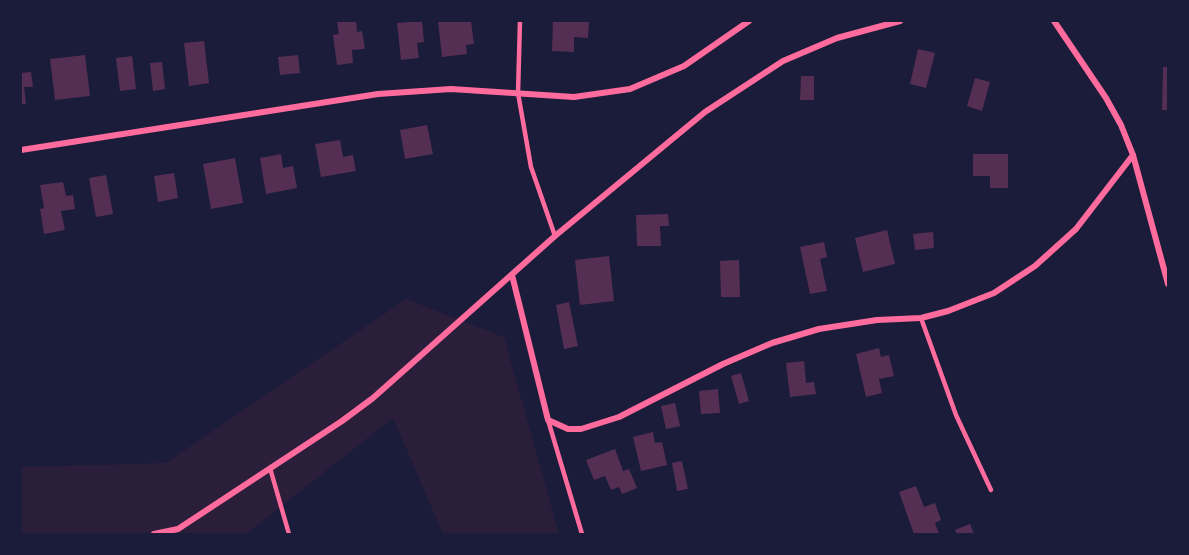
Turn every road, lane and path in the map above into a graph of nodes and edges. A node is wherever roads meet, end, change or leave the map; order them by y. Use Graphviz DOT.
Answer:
graph roads {
  1 [pos="520,21"];
  2 [pos="749,21"];
  3 [pos="900,21"];
  4 [pos="1054,21"];
  5 [pos="518,93"];
  6 [pos="21,150"];
  7 [pos="1133,155"];
  8 [pos="555,236"];
  9 [pos="1167,274"];
  10 [pos="512,275"];
  11 [pos="1168,284"];
  12 [pos="921,318"];
  13 [pos="548,420"];
  14 [pos="270,468"];
  15 [pos="991,490"];
  16 [pos="175,531"];
  17 [pos="154,534"];
  18 [pos="289,534"];
  19 [pos="582,534"];
  1 -- 5 [label="lane"];
  2 -- 5 [label="street"];
  3 -- 8 [label="street"];
  4 -- 7 [label="street"];
  5 -- 6 [label="street"];
  5 -- 8 [label="lane"];
  7 -- 9 [label="street"];
  7 -- 12 [label="street"];
  8 -- 10 [label="street"];
  9 -- 11 [label="street"];
  10 -- 13 [label="street"];
  10 -- 14 [label="street"];
  12 -- 13 [label="street"];
  12 -- 15 [label="lane"];
  13 -- 19 [label="lane"];
  14 -- 16 [label="street"];
  14 -- 18 [label="lane"];
  16 -- 17 [label="street"];
}
